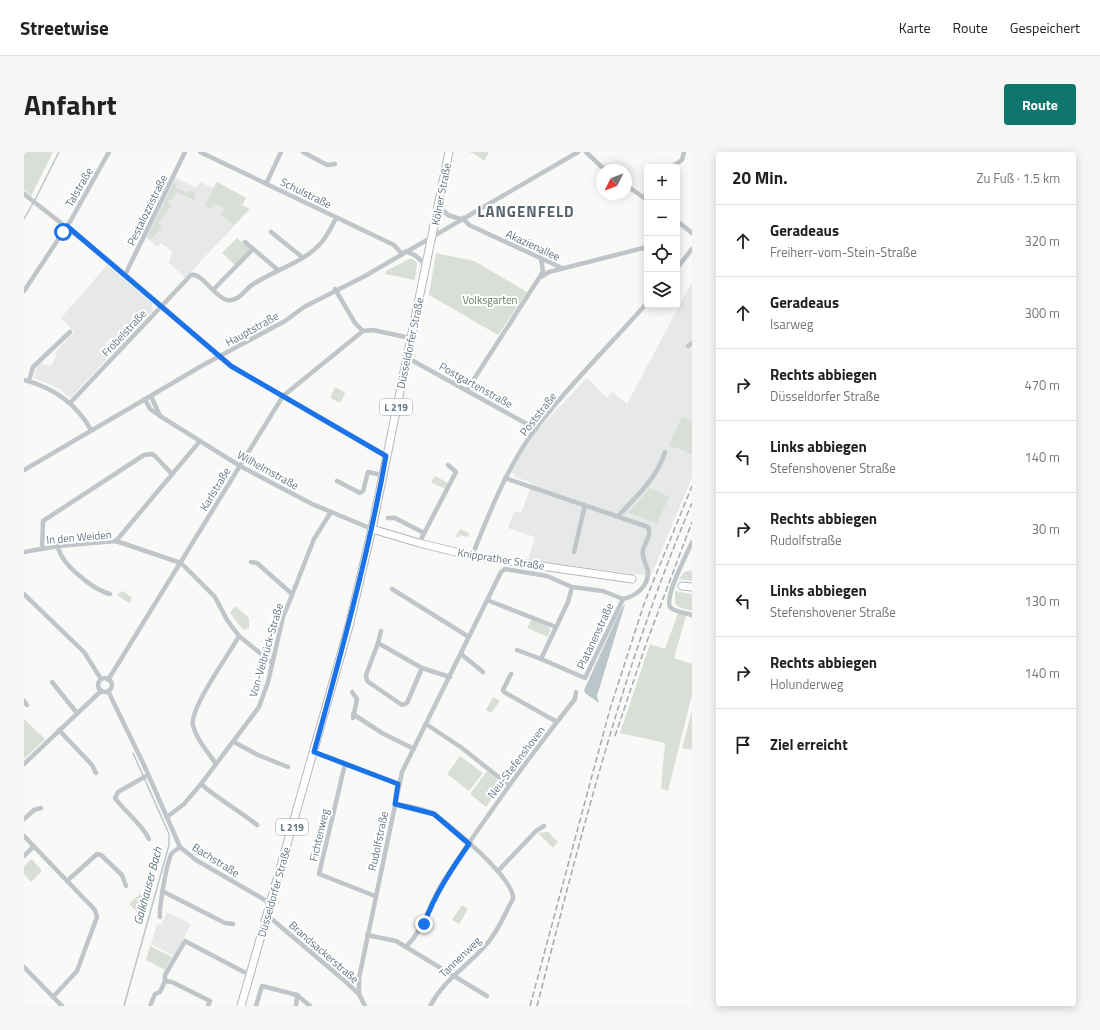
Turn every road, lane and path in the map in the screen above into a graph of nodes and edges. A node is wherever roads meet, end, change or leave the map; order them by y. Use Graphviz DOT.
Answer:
graph roads {
  1 [pos="110,152"];
  2 [pos="185,152"];
  3 [pos="200,152"];
  4 [pos="281,152"];
  5 [pos="303,152"];
  6 [pos="449,152"];
  7 [pos="578,152"];
  8 [pos="586,152"];
  9 [pos="684,152"];
  10 [pos="335,164"];
  11 [pos="599,164"];
  12 [pos="676,164"];
  13 [pos="266,184"];
  14 [pos="632,189"];
  15 [pos="24,194"];
  16 [pos="644,198"];
  17 [pos="439,206"];
  18 [pos="336,218"];
  19 [pos="461,218"];
  20 [pos="680,225"];
  21 [pos="67,226"];
  22 [pos="271,232"];
  23 [pos="692,233"];
  24 [pos="433,235"];
  25 [pos="245,242"];
  26 [pos="644,248"];
  27 [pos="253,249"];
  28 [pos="692,249"];
  29 [pos="404,252"];
  30 [pos="302,257"];
  31 [pos="541,259"];
  32 [pos="680,264"];
  33 [pos="427,266"];
  34 [pos="562,268"];
  35 [pos="278,270"];
  36 [pos="125,275"];
  37 [pos="539,278"];
  38 [pos="335,289"];
  39 [pos="213,290"];
  40 [pos="24,291"];
  41 [pos="162,306"];
  42 [pos="644,306"];
  43 [pos="363,331"];
  44 [pos="70,332"];
  45 [pos="410,338"];
  46 [pos="219,357"];
  47 [pos="406,357"];
  48 [pos="26,381"];
  49 [pos="467,390"];
  50 [pos="151,396"];
  51 [pos="283,396"];
  52 [pos="145,399"];
  53 [pos="70,403"];
  54 [pos="160,416"];
  55 [pos="536,429"];
  56 [pos="92,430"];
  57 [pos="200,441"];
  58 [pos="665,452"];
  59 [pos="386,456"];
  60 [pos="448,465"];
  61 [pos="240,466"];
  62 [pos="24,470"];
  63 [pos="172,474"];
  64 [pos="382,475"];
  65 [pos="505,478"];
  66 [pos="337,481"];
  67 [pos="585,505"];
  68 [pos="331,512"];
  69 [pos="618,516"];
  70 [pos="388,518"];
  71 [pos="372,528"];
  72 [pos="424,532"];
  73 [pos="116,541"];
  74 [pos="692,542"];
  75 [pos="419,543"];
  76 [pos="58,546"];
  77 [pos="42,549"];
  78 [pos="24,552"];
  79 [pos="574,552"];
  80 [pos="472,556"];
  81 [pos="251,562"];
  82 [pos="181,563"];
  83 [pos="632,579"];
  84 [pos="682,586"];
  85 [pos="572,587"];
  86 [pos="692,587"];
  87 [pos="392,589"];
  88 [pos="24,594"];
  89 [pos="110,594"];
  90 [pos="292,594"];
  91 [pos="623,599"];
  92 [pos="487,600"];
  93 [pos="692,614"];
  94 [pos="474,627"];
  95 [pos="556,627"];
  96 [pos="381,631"];
  97 [pos="239,636"];
  98 [pos="469,637"];
  99 [pos="378,643"];
  100 [pos="517,650"];
  101 [pos="461,654"];
  102 [pos="541,659"];
  103 [pos="272,662"];
  104 [pos="422,668"];
  105 [pos="483,672"];
  106 [pos="511,674"];
  107 [pos="450,677"];
  108 [pos="101,680"];
  109 [pos="108,680"];
  110 [pos="52,682"];
  111 [pos="101,691"];
  112 [pos="108,691"];
  113 [pos="352,692"];
  114 [pos="576,692"];
  115 [pos="77,713"];
  116 [pos="557,722"];
  117 [pos="426,724"];
  118 [pos="59,730"];
  119 [pos="234,742"];
  120 [pos="414,749"];
  121 [pos="314,752"];
  122 [pos="24,764"];
  123 [pos="216,764"];
  124 [pos="345,764"];
  125 [pos="288,767"];
  126 [pos="96,773"];
  127 [pos="148,775"];
  128 [pos="506,783"];
  129 [pos="201,784"];
  130 [pos="398,784"];
  131 [pos="395,804"];
  132 [pos="41,808"];
  133 [pos="167,817"];
  134 [pos="24,819"];
  135 [pos="257,825"];
  136 [pos="544,826"];
  137 [pos="24,836"];
  138 [pos="149,839"];
  139 [pos="469,844"];
  140 [pos="34,846"];
  141 [pos="180,847"];
  142 [pos="24,856"];
  143 [pos="498,871"];
  144 [pos="67,882"];
  145 [pos="126,886"];
  146 [pos="162,891"];
  147 [pos="375,896"];
  148 [pos="270,903"];
  149 [pos="267,915"];
  150 [pos="160,917"];
  151 [pos="233,924"];
  152 [pos="367,935"];
  153 [pos="406,947"];
  154 [pos="24,967"];
  155 [pos="244,972"];
  156 [pos="453,975"];
  157 [pos="358,978"];
  158 [pos="165,981"];
  159 [pos="346,982"];
  160 [pos="359,994"];
  161 [pos="297,995"];
  162 [pos="487,996"];
  163 [pos="53,997"];
  164 [pos="62,1006"];
  165 [pos="150,1006"];
  166 [pos="208,1006"];
  167 [pos="241,1006"];
  168 [pos="256,1006"];
  169 [pos="296,1006"];
  170 [pos="310,1006"];
  171 [pos="365,1006"];
  172 [pos="430,1006"];
  1 -- 21 [label="street, Talstraße"];
  2 -- 36 [label="street, Pestalozzistraße"];
  3 -- 13 [label="street, Schulstraße"];
  4 -- 13 [label="street"];
  5 -- 10 [label="street"];
  6 -- 17 [label="main road, Kölner Straße / L 219"];
  7 -- 19 [label="street, Hauptstraße"];
  8 -- 11 [label="street"];
  9 -- 12 [label="street"];
  13 -- 18 [label="street, Schulstraße"];
  14 -- 16 [label="street"];
  15 -- 21 [label="street"];
  17 -- 19 [label="street"];
  17 -- 24 [label="main road, Kölner Straße / L 219"];
  18 -- 29 [label="street, Schulstraße"];
  18 -- 30 [label="street"];
  19 -- 24 [label="street, Hauptstraße"];
  19 -- 31 [label="street, Akazienallee"];
  20 -- 23 [label="street"];
  21 -- 36 [label="street"];
  21 -- 40 [label="street, Talstraße"];
  22 -- 30 [label="street"];
  24 -- 29 [label="street, Hauptstraße"];
  24 -- 33 [label="main road, Düsseldorfer Straße / L 219"];
  25 -- 27 [label="street"];
  26 -- 34 [label="street, Akazienallee"];
  27 -- 35 [label="street"];
  27 -- 39 [label="street"];
  28 -- 32 [label="street"];
  29 -- 33 [label="street"];
  29 -- 38 [label="street, Hauptstraße"];
  30 -- 35 [label="street"];
  31 -- 34 [label="street, Akazienallee"];
  31 -- 37 [label="street"];
  33 -- 45 [label="main road, Düsseldorfer Straße / L 219"];
  34 -- 37 [label="street"];
  35 -- 39 [label="street"];
  36 -- 41 [label="street"];
  37 -- 49 [label="street"];
  38 -- 43 [label="street"];
  38 -- 46 [label="street, Hauptstraße"];
  39 -- 41 [label="street, Fröbelstraße"];
  41 -- 46 [label="street"];
  41 -- 53 [label="street, Fröbelstraße"];
  42 -- 55 [label="street, Poststraße"];
  43 -- 45 [label="street"];
  43 -- 51 [label="street, Karlstraße"];
  44 -- 48 [label="street"];
  45 -- 47 [label="main road, Düsseldorfer Straße / L 219"];
  46 -- 50 [label="street, Hauptstraße"];
  46 -- 51 [label="street"];
  47 -- 49 [label="street, Postgartenstraße"];
  47 -- 59 [label="main road, Düsseldorfer Straße / L 219"];
  48 -- 53 [label="street"];
  49 -- 55 [label="street, Postgartenstraße"];
  50 -- 52 [label="street, Hauptstraße"];
  50 -- 54 [label="street"];
  51 -- 59 [label="street"];
  51 -- 61 [label="street, Karlstraße"];
  52 -- 54 [label="street, Wilhelmstraße"];
  52 -- 56 [label="street, Hauptstraße"];
  53 -- 56 [label="street"];
  54 -- 57 [label="street, Wilhelmstraße"];
  55 -- 65 [label="street, Poststraße"];
  56 -- 62 [label="street, Hauptstraße"];
  57 -- 61 [label="street, Wilhelmstraße"];
  57 -- 63 [label="street"];
  58 -- 69 [label="street"];
  59 -- 64 [label="main road, Düsseldorfer Straße / L 219"];
  60 -- 72 [label="street"];
  61 -- 68 [label="street, Wilhelmstraße"];
  61 -- 82 [label="street, Karlstraße"];
  63 -- 73 [label="street"];
  63 -- 77 [label="street"];
  64 -- 66 [label="street"];
  64 -- 71 [label="main road, Düsseldorfer Straße / L 219"];
  65 -- 67 [label="street"];
  65 -- 80 [label="street, Poststraße"];
  67 -- 69 [label="street"];
  67 -- 79 [label="street"];
  68 -- 71 [label="street, Wilhelmstraße"];
  68 -- 90 [label="street, Von-Velbrück-Straße"];
  69 -- 91 [label="street"];
  70 -- 72 [label="street"];
  71 -- 75 [label="main road, Knipprather Straße"];
  71 -- 121 [label="main road, Düsseldorfer Straße / L 219"];
  72 -- 75 [label="street"];
  73 -- 76 [label="street, In den Weiden"];
  73 -- 82 [label="street, In den Weiden"];
  74 -- 93 [label="street"];
  75 -- 80 [label="main road, Knipprather Straße"];
  76 -- 77 [label="street, In den Weiden"];
  76 -- 89 [label="street"];
  77 -- 78 [label="street, In den Weiden"];
  80 -- 83 [label="main road, Knipprather Straße"];
  81 -- 90 [label="street"];
  82 -- 97 [label="street"];
  82 -- 109 [label="street, Karlstraße"];
  84 -- 86 [label="main road"];
  85 -- 91 [label="street, Platanenstraße"];
  85 -- 92 [label="street, Platanenstraße"];
  85 -- 95 [label="street"];
  87 -- 98 [label="street"];
  88 -- 108 [label="street"];
  90 -- 103 [label="street, Von-Velbrück-Straße"];
  91 -- 102 [label="street, Platanenstraße"];
  92 -- 94 [label="street, Platanenstraße"];
  92 -- 95 [label="street"];
  94 -- 98 [label="street, Rudolfstraße"];
  95 -- 102 [label="street"];
  96 -- 99 [label="street"];
  97 -- 103 [label="street"];
  97 -- 123 [label="street"];
  98 -- 101 [label="street, Rudolfstraße"];
  99 -- 104 [label="street"];
  99 -- 104 [label="street"];
  100 -- 102 [label="street"];
  101 -- 105 [label="street"];
  101 -- 107 [label="street, Rudolfstraße"];
  103 -- 119 [label="street, Von-Velbrück-Straße"];
  104 -- 107 [label="street"];
  106 -- 116 [label="street"];
  107 -- 117 [label="street, Rudolfstraße"];
  108 -- 109 [label="street"];
  108 -- 111 [label="street"];
  109 -- 112 [label="street"];
  110 -- 115 [label="street"];
  111 -- 112 [label="street"];
  111 -- 115 [label="street"];
  112 -- 127 [label="street, Bachstraße"];
  113 -- 120 [label="street"];
  114 -- 116 [label="street, Neu-Stefenshoven"];
  115 -- 118 [label="street"];
  116 -- 139 [label="street, Neu-Stefenshoven"];
  117 -- 120 [label="street, Rudolfstraße"];
  117 -- 128 [label="street"];
  118 -- 122 [label="street"];
  118 -- 126 [label="street"];
  119 -- 123 [label="street, Von-Velbrück-Straße"];
  119 -- 125 [label="street"];
  120 -- 130 [label="street, Rudolfstraße"];
  121 -- 124 [label="street"];
  121 -- 148 [label="main road, Düsseldorfer Straße / L 219"];
  123 -- 129 [label="street, Von-Velbrück-Straße"];
  124 -- 130 [label="street"];
  124 -- 147 [label="street, Fichtenweg"];
  127 -- 133 [label="street, Bachstraße"];
  127 -- 138 [label="street"];
  129 -- 133 [label="street, Von-Velbrück-Straße"];
  129 -- 135 [label="street"];
  130 -- 131 [label="street, Rudolfstraße"];
  131 -- 139 [label="street"];
  131 -- 147 [label="street, Rudolfstraße"];
  132 -- 134 [label="street"];
  133 -- 141 [label="street, Bachstraße"];
  136 -- 143 [label="street"];
  137 -- 140 [label="street"];
  139 -- 143 [label="street"];
  139 -- 153 [label="street, Neu-Stefenshoven"];
  140 -- 142 [label="street"];
  140 -- 144 [label="street"];
  141 -- 146 [label="street"];
  141 -- 148 [label="street, Bachstraße"];
  143 -- 156 [label="street, Tannenweg"];
  144 -- 145 [label="street"];
  144 -- 163 [label="street"];
  146 -- 150 [label="street"];
  146 -- 151 [label="street"];
  147 -- 152 [label="street, Rudolfstraße"];
  148 -- 149 [label="main road, Düsseldorfer Straße / L 219"];
  149 -- 159 [label="street, Brandsackerstraße"];
  149 -- 167 [label="main road, Düsseldorfer Straße / L 219"];
  152 -- 153 [label="street"];
  152 -- 157 [label="street, Rudolfstraße"];
  153 -- 156 [label="street"];
  154 -- 163 [label="street"];
  155 -- 158 [label="street"];
  156 -- 162 [label="street"];
  156 -- 172 [label="street, Tannenweg"];
  157 -- 159 [label="street"];
  157 -- 160 [label="street, Rudolfstraße"];
  158 -- 165 [label="street"];
  158 -- 166 [label="street"];
  159 -- 160 [label="street, Brandsackerstraße"];
  160 -- 171 [label="street, Brandsackerstraße"];
  161 -- 168 [label="street"];
  161 -- 169 [label="street"];
  161 -- 170 [label="street"];
  163 -- 164 [label="street"];
}
